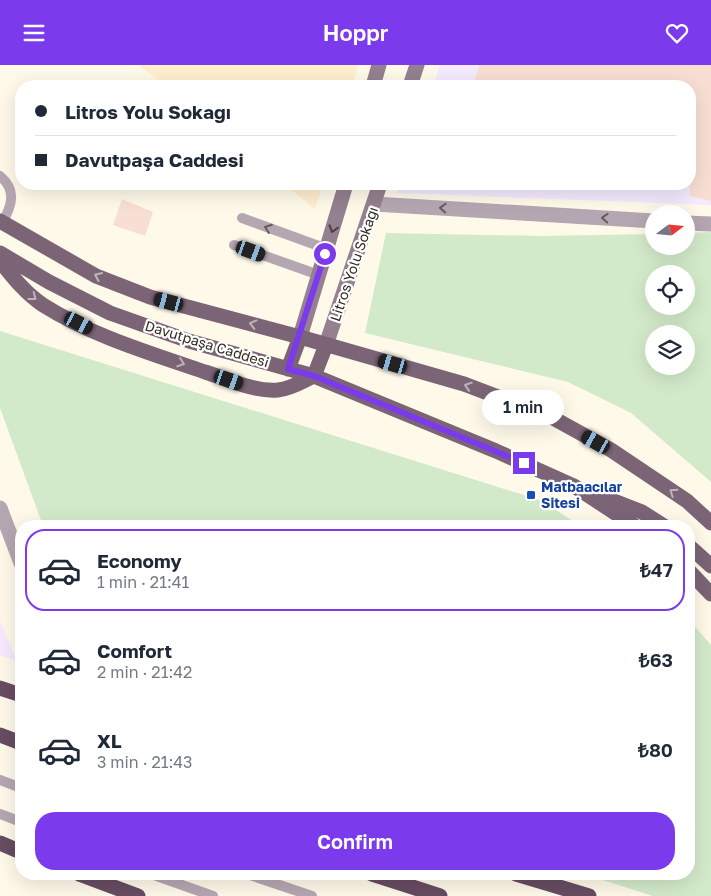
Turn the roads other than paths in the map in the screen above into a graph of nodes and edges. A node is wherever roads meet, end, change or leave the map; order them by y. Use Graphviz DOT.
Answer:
graph roads {
  1 [pos="379,65"];
  2 [pos="417,65"];
  3 [pos="375,80"];
  4 [pos="412,80"];
  5 [pos="0,176"];
  6 [pos="344,190"];
  7 [pos="378,190"];
  8 [pos="374,204"];
  9 [pos="242,218"];
  10 [pos="645,220"];
  11 [pos="1,222"];
  12 [pos="695,223"];
  13 [pos="711,224"];
  14 [pos="234,245"];
  15 [pos="327,249"];
  16 [pos="0,253"];
  17 [pos="0,261"];
  18 [pos="319,275"];
  19 [pos="300,337"];
  20 [pos="326,345"];
  21 [pos="288,369"];
  22 [pos="314,376"];
  23 [pos="574,486"];
  24 [pos="0,508"];
  25 [pos="626,520"];
  26 [pos="653,520"];
  27 [pos="711,523"];
  28 [pos="15,547"];
  29 [pos="695,551"];
  30 [pos="711,566"];
  31 [pos="695,577"];
  32 [pos="711,594"];
  33 [pos="0,688"];
  34 [pos="15,693"];
  35 [pos="0,735"];
  36 [pos="15,741"];
  37 [pos="0,780"];
  38 [pos="15,786"];
  39 [pos="0,814"];
  40 [pos="15,820"];
  41 [pos="0,843"];
  42 [pos="15,849"];
  43 [pos="97,880"];
  44 [pos="168,880"];
  45 [pos="265,880"];
  46 [pos="391,880"];
  47 [pos="536,880"];
  48 [pos="112,896"];
  49 [pos="138,896"];
  50 [pos="213,896"];
  51 [pos="312,896"];
  52 [pos="440,896"];
  53 [pos="589,896"];
  1 -- 3 [label="main road"];
  2 -- 4 [label="main road"];
  5 -- 11 [label="lane"];
  6 -- 15 [label="main road, Litros Yolu Sokağı, one-way"];
  7 -- 8 [label="main road, Litros Yolu Sokağı"];
  10 -- 8 [label="street, one-way"];
  8 -- 20 [label="main road, Litros Yolu Sokağı"];
  15 -- 9 [label="lane, one-way"];
  19 -- 11 [label="main road, Davutpaşa Caddesi, one-way"];
  12 -- 13 [label="street"];
  14 -- 18 [label="lane"];
  15 -- 18 [label="main road, Litros Yolu Sokağı"];
  16 -- 21 [label="main road, Davutpaşa Caddesi"];
  17 -- 22 [label="main road, one-way"];
  18 -- 19 [label="main road, Litros Yolu Sokağı"];
  19 -- 20 [label="main road, Davutpaşa Caddesi"];
  19 -- 21 [label="main road"];
  20 -- 22 [label="main road"];
  27 -- 20 [label="main road, Davutpaşa Caddesi, one-way"];
  21 -- 22 [label="main road, Davutpaşa Caddesi"];
  22 -- 23 [label="main road, Davutpaşa Caddesi"];
  23 -- 25 [label="main road, Davutpaşa Caddesi"];
  23 -- 26 [label="main road"];
  24 -- 28 [label="street"];
  29 -- 30 [label="main road"];
  31 -- 32 [label="main road"];
  33 -- 34 [label="highway"];
  35 -- 36 [label="highway"];
  37 -- 38 [label="lane"];
  39 -- 40 [label="lane"];
  41 -- 42 [label="highway"];
  43 -- 48 [label="highway"];
  43 -- 49 [label="highway"];
  44 -- 50 [label="lane"];
  45 -- 51 [label="lane"];
  46 -- 52 [label="highway"];
  47 -- 53 [label="highway"];
}
